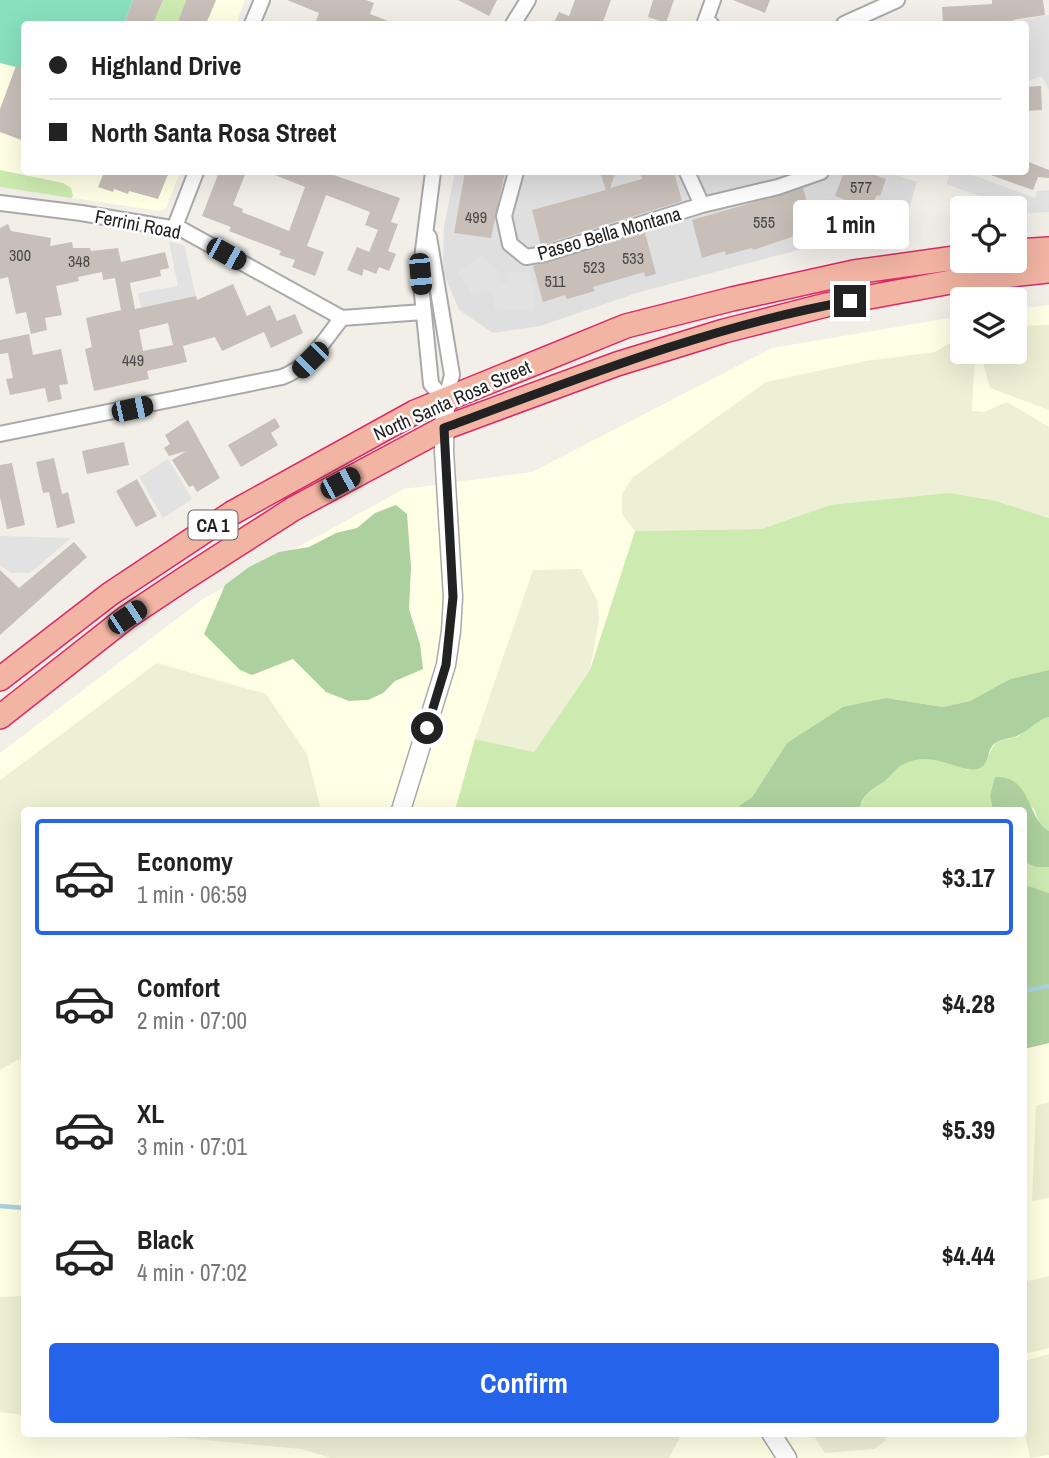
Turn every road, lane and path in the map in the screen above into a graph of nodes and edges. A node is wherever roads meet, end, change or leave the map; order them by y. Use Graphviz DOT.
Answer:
graph roads {
  1 [pos="262,0"];
  2 [pos="528,0"];
  3 [pos="713,0"];
  4 [pos="897,0"];
  5 [pos="253,21"];
  6 [pos="515,21"];
  7 [pos="708,21"];
  8 [pos="851,21"];
  9 [pos="195,175"];
  10 [pos="433,175"];
  11 [pos="515,175"];
  12 [pos="688,175"];
  13 [pos="812,175"];
  14 [pos="0,202"];
  15 [pos="702,205"];
  16 [pos="426,218"];
  17 [pos="174,229"];
  18 [pos="1049,248"];
  19 [pos="1027,250"];
  20 [pos="950,259"];
  21 [pos="1049,271"];
  22 [pos="423,312"];
  23 [pos="342,318"];
  24 [pos="445,401"];
  25 [pos="444,428"];
  26 [pos="0,434"];
  27 [pos="0,679"];
  28 [pos="0,717"];
  29 [pos="402,807"];
  30 [pos="774,1437"];
  31 [pos="787,1458"];
  1 -- 5 [label="street"];
  2 -- 6 [label="street"];
  3 -- 7 [label="street"];
  4 -- 8 [label="street"];
  9 -- 17 [label="street"];
  10 -- 16 [label="street"];
  11 -- 15 [label="street, Paseo Bella Montana"];
  12 -- 15 [label="street, Paseo Bella Montana"];
  13 -- 15 [label="street, Paseo Bella Montana"];
  14 -- 17 [label="street, Ferrini Road"];
  16 -- 22 [label="street"];
  16 -- 24 [label="street"];
  17 -- 23 [label="street, Ferrini Road"];
  18 -- 19 [label="highway"];
  20 -- 24 [label="highway, North Santa Rosa Street / CA 1"];
  21 -- 25 [label="highway, North Santa Rosa Street / CA 1"];
  22 -- 23 [label="street"];
  22 -- 24 [label="street"];
  23 -- 26 [label="street"];
  24 -- 25 [label="street"];
  24 -- 27 [label="highway, North Santa Rosa Street / CA 1"];
  25 -- 28 [label="highway, North Santa Rosa Street / CA 1"];
  25 -- 29 [label="street"];
  30 -- 31 [label="street"];
}
